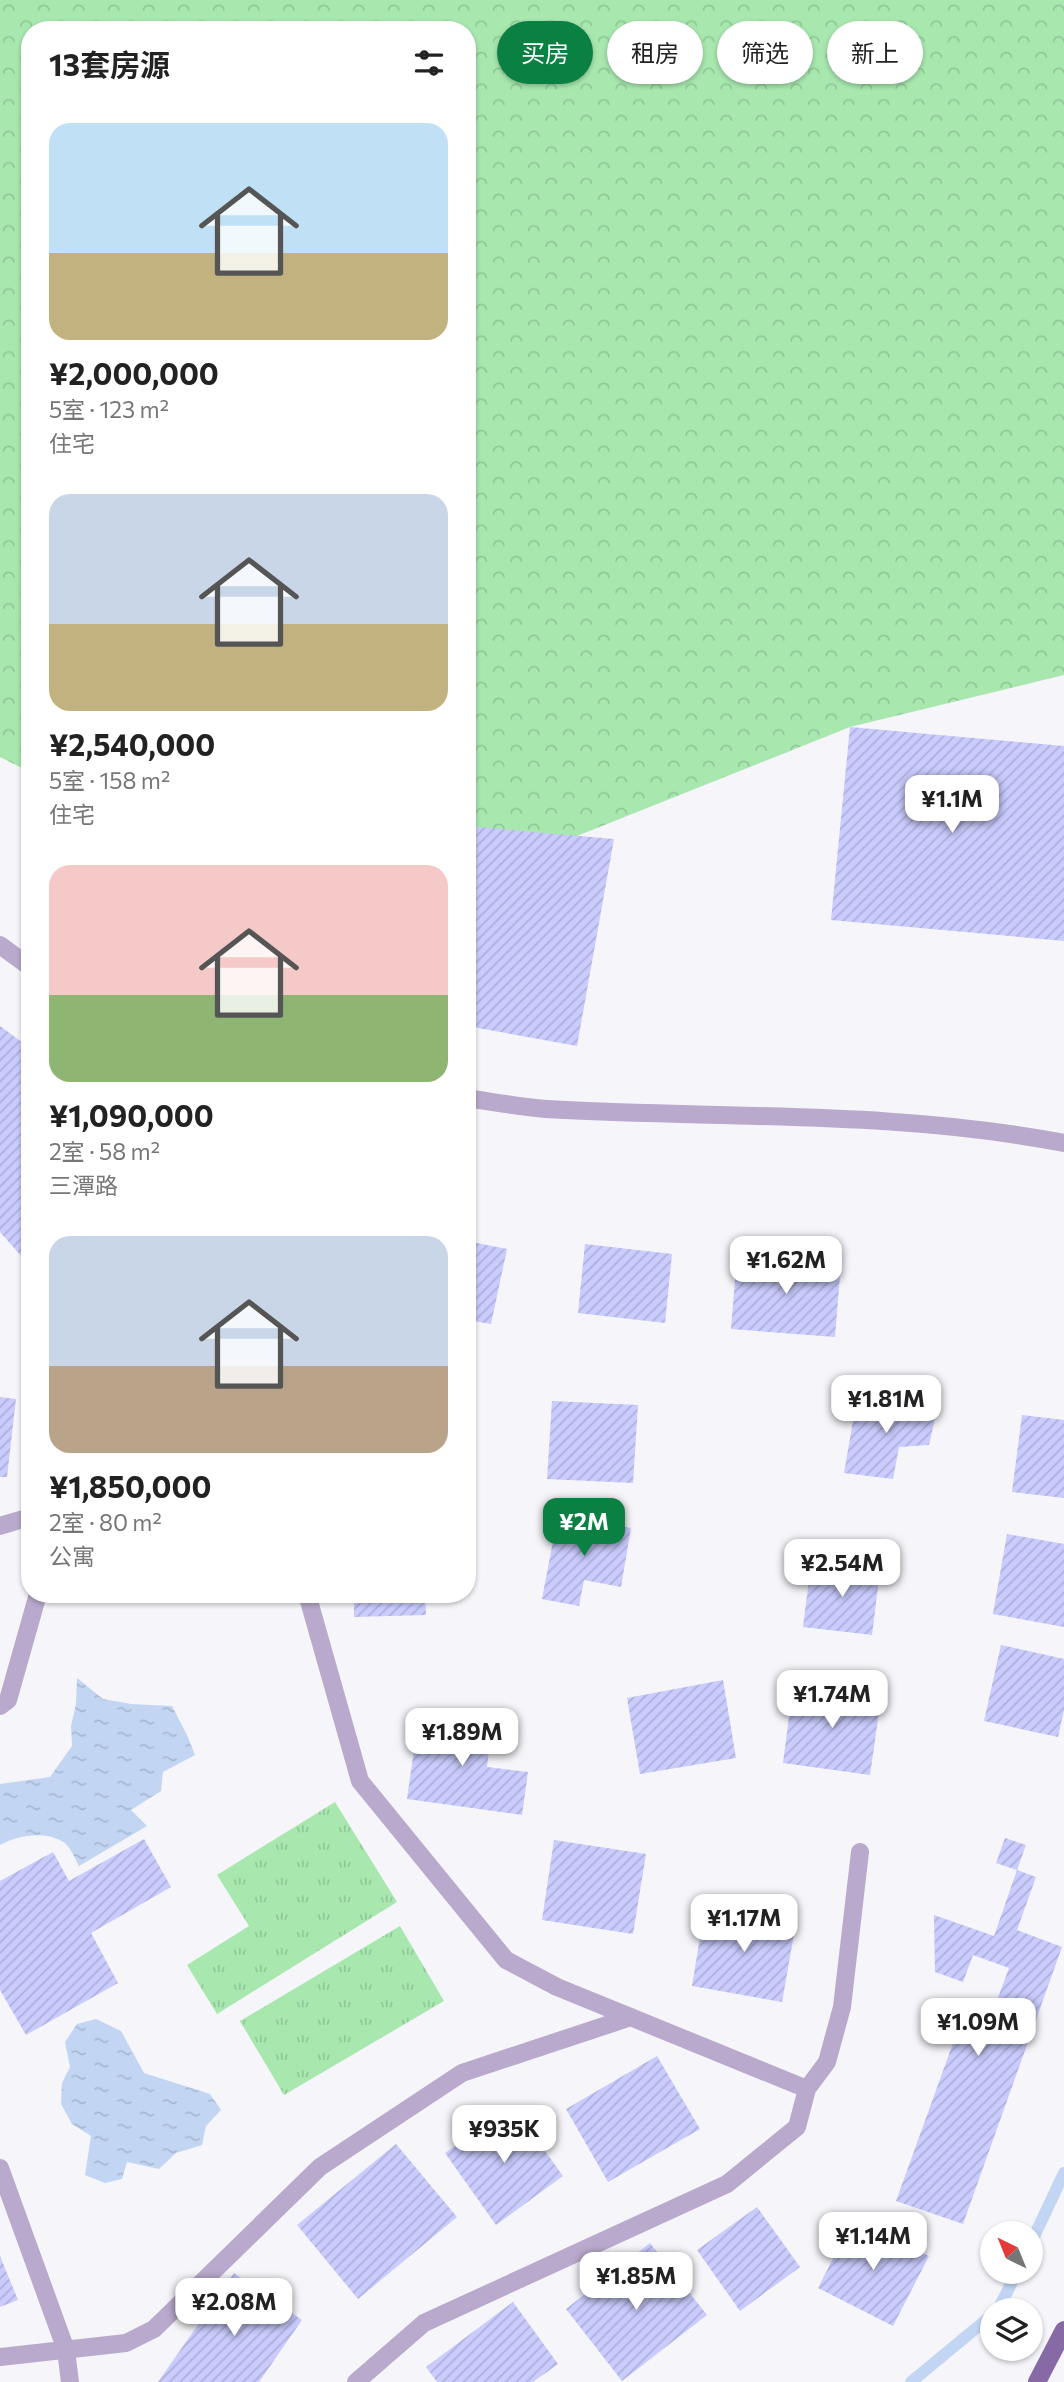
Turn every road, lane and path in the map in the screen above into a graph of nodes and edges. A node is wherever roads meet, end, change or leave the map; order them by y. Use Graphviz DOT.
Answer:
graph roads {
  1 [pos="0,945"];
  2 [pos="21,960"];
  3 [pos="476,1099"];
  4 [pos="1064,1143"];
  5 [pos="21,1520"];
  6 [pos="0,1526"];
  7 [pos="35,1603"];
  8 [pos="310,1603"];
  9 [pos="0,1706"];
  10 [pos="860,1852"];
  11 [pos="631,2017"];
  12 [pos="807,2089"];
  13 [pos="0,2168"];
  14 [pos="1064,2330"];
  15 [pos="66,2350"];
  16 [pos="0,2357"];
  17 [pos="70,2382"];
  18 [pos="356,2382"];
  19 [pos="1037,2382"];
  1 -- 2 [label="street"];
  3 -- 4 [label="street"];
  5 -- 6 [label="street"];
  7 -- 9 [label="street"];
  8 -- 11 [label="street"];
  10 -- 12 [label="street"];
  11 -- 12 [label="street"];
  11 -- 15 [label="street"];
  12 -- 18 [label="street"];
  13 -- 15 [label="street"];
  14 -- 19 [label="main road"];
  15 -- 16 [label="street"];
  15 -- 17 [label="street"];
}
